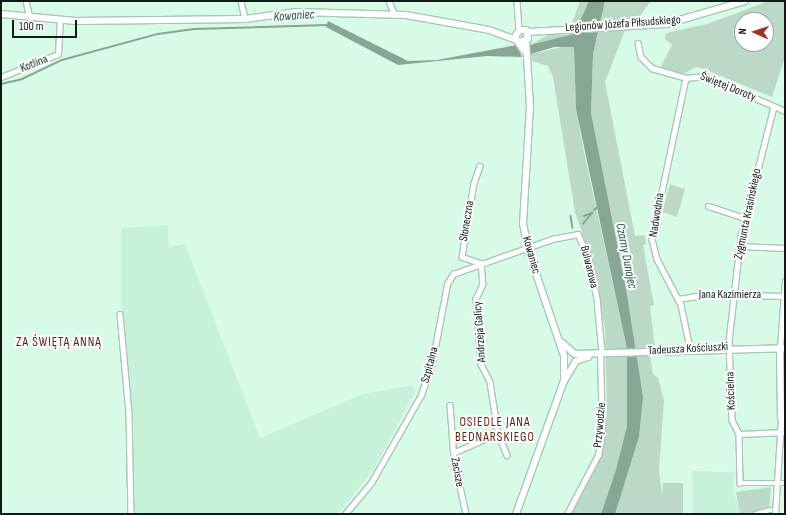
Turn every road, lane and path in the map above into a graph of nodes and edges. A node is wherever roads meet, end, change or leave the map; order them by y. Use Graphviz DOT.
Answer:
graph roads {
  1 [pos="26,1"];
  2 [pos="241,1"];
  3 [pos="389,1"];
  4 [pos="517,1"];
  5 [pos="745,1"];
  6 [pos="1,14"];
  7 [pos="395,14"];
  8 [pos="30,18"];
  9 [pos="245,19"];
  10 [pos="60,21"];
  11 [pos="499,34"];
  12 [pos="524,34"];
  13 [pos="518,41"];
  14 [pos="638,43"];
  15 [pos="525,55"];
  16 [pos="1,78"];
  17 [pos="686,78"];
  18 [pos="774,107"];
  19 [pos="785,111"];
  20 [pos="480,166"];
  21 [pos="708,206"];
  22 [pos="744,218"];
  23 [pos="739,246"];
  24 [pos="528,248"];
  25 [pos="785,248"];
  26 [pos="481,263"];
  27 [pos="785,281"];
  28 [pos="734,295"];
  29 [pos="783,296"];
  30 [pos="678,299"];
  31 [pos="120,314"];
  32 [pos="557,335"];
  33 [pos="730,347"];
  34 [pos="782,347"];
  35 [pos="690,348"];
  36 [pos="600,353"];
  37 [pos="785,354"];
  38 [pos="564,356"];
  39 [pos="574,358"];
  40 [pos="782,361"];
  41 [pos="566,363"];
  42 [pos="564,381"];
  43 [pos="450,405"];
  44 [pos="781,417"];
  45 [pos="785,426"];
  46 [pos="785,432"];
  47 [pos="498,433"];
  48 [pos="779,433"];
  49 [pos="741,434"];
  50 [pos="454,453"];
  51 [pos="507,455"];
  52 [pos="777,483"];
  53 [pos="785,483"];
  54 [pos="770,510"];
  55 [pos="131,514"];
  56 [pos="345,514"];
  57 [pos="466,514"];
  58 [pos="516,514"];
  59 [pos="567,514"];
  60 [pos="756,514"];
  61 [pos="775,514"];
  1 -- 8 [label="street"];
  2 -- 9 [label="street"];
  3 -- 7 [label="street"];
  4 -- 12 [label="street"];
  5 -- 12 [label="street, Legionów Józefa Piłsudskiego"];
  6 -- 8 [label="street"];
  7 -- 9 [label="street"];
  7 -- 11 [label="street"];
  8 -- 10 [label="street"];
  9 -- 10 [label="street"];
  10 -- 16 [label="street, Kotlina"];
  11 -- 12 [label="street"];
  11 -- 13 [label="street"];
  12 -- 13 [label="street"];
  12 -- 13 [label="street"];
  12 -- 15 [label="street, Kowaniec"];
  13 -- 15 [label="street, Kowaniec"];
  14 -- 17 [label="street, Świętej Doroty"];
  15 -- 24 [label="street, Kowaniec"];
  17 -- 18 [label="street, Świętej Doroty"];
  17 -- 30 [label="street, Nadwodnia"];
  18 -- 19 [label="street, Świętej Doroty"];
  18 -- 22 [label="street, Zygmunta Krasińskiego"];
  20 -- 26 [label="street, Słoneczna"];
  21 -- 22 [label="street"];
  22 -- 23 [label="street, Zygmunta Krasińskiego"];
  23 -- 25 [label="street"];
  23 -- 28 [label="street, Zygmunta Krasińskiego"];
  24 -- 26 [label="street, Szpitalna"];
  24 -- 32 [label="street, Kowaniec"];
  24 -- 36 [label="street, Bulwarowa"];
  26 -- 47 [label="street, Andrzeja Galicy"];
  26 -- 56 [label="street, Szpitalna"];
  27 -- 29 [label="street"];
  28 -- 29 [label="street, Jana Kazimierza"];
  28 -- 30 [label="street, Jana Kazimierza"];
  28 -- 33 [label="street, Zygmunta Krasińskiego"];
  29 -- 34 [label="street"];
  30 -- 35 [label="street, Nadwodnia"];
  31 -- 55 [label="street"];
  32 -- 38 [label="street, Kowaniec"];
  32 -- 39 [label="street, Kowaniec"];
  33 -- 34 [label="street, Tadeusza Kościuszki"];
  33 -- 35 [label="street, Tadeusza Kościuszki"];
  33 -- 49 [label="street, Kościelna"];
  34 -- 40 [label="street"];
  35 -- 36 [label="street, Tadeusza Kościuszki"];
  36 -- 39 [label="street, Tadeusza Kościuszki"];
  36 -- 59 [label="street, Przywodzie"];
  37 -- 40 [label="street"];
  38 -- 39 [label="street"];
  38 -- 41 [label="street, Kowaniec"];
  39 -- 41 [label="street"];
  39 -- 42 [label="street"];
  40 -- 44 [label="street"];
  41 -- 42 [label="street"];
  42 -- 58 [label="street"];
  43 -- 50 [label="street, Zacisze"];
  44 -- 45 [label="street"];
  44 -- 48 [label="street"];
  46 -- 48 [label="street"];
  47 -- 50 [label="street"];
  47 -- 51 [label="street, Andrzeja Galicy"];
  48 -- 49 [label="street"];
  48 -- 52 [label="street"];
  49 -- 52 [label="street, Kościelna"];
  50 -- 57 [label="street, Zacisze"];
  52 -- 53 [label="street"];
  52 -- 61 [label="street"];
  54 -- 60 [label="street"];
}
